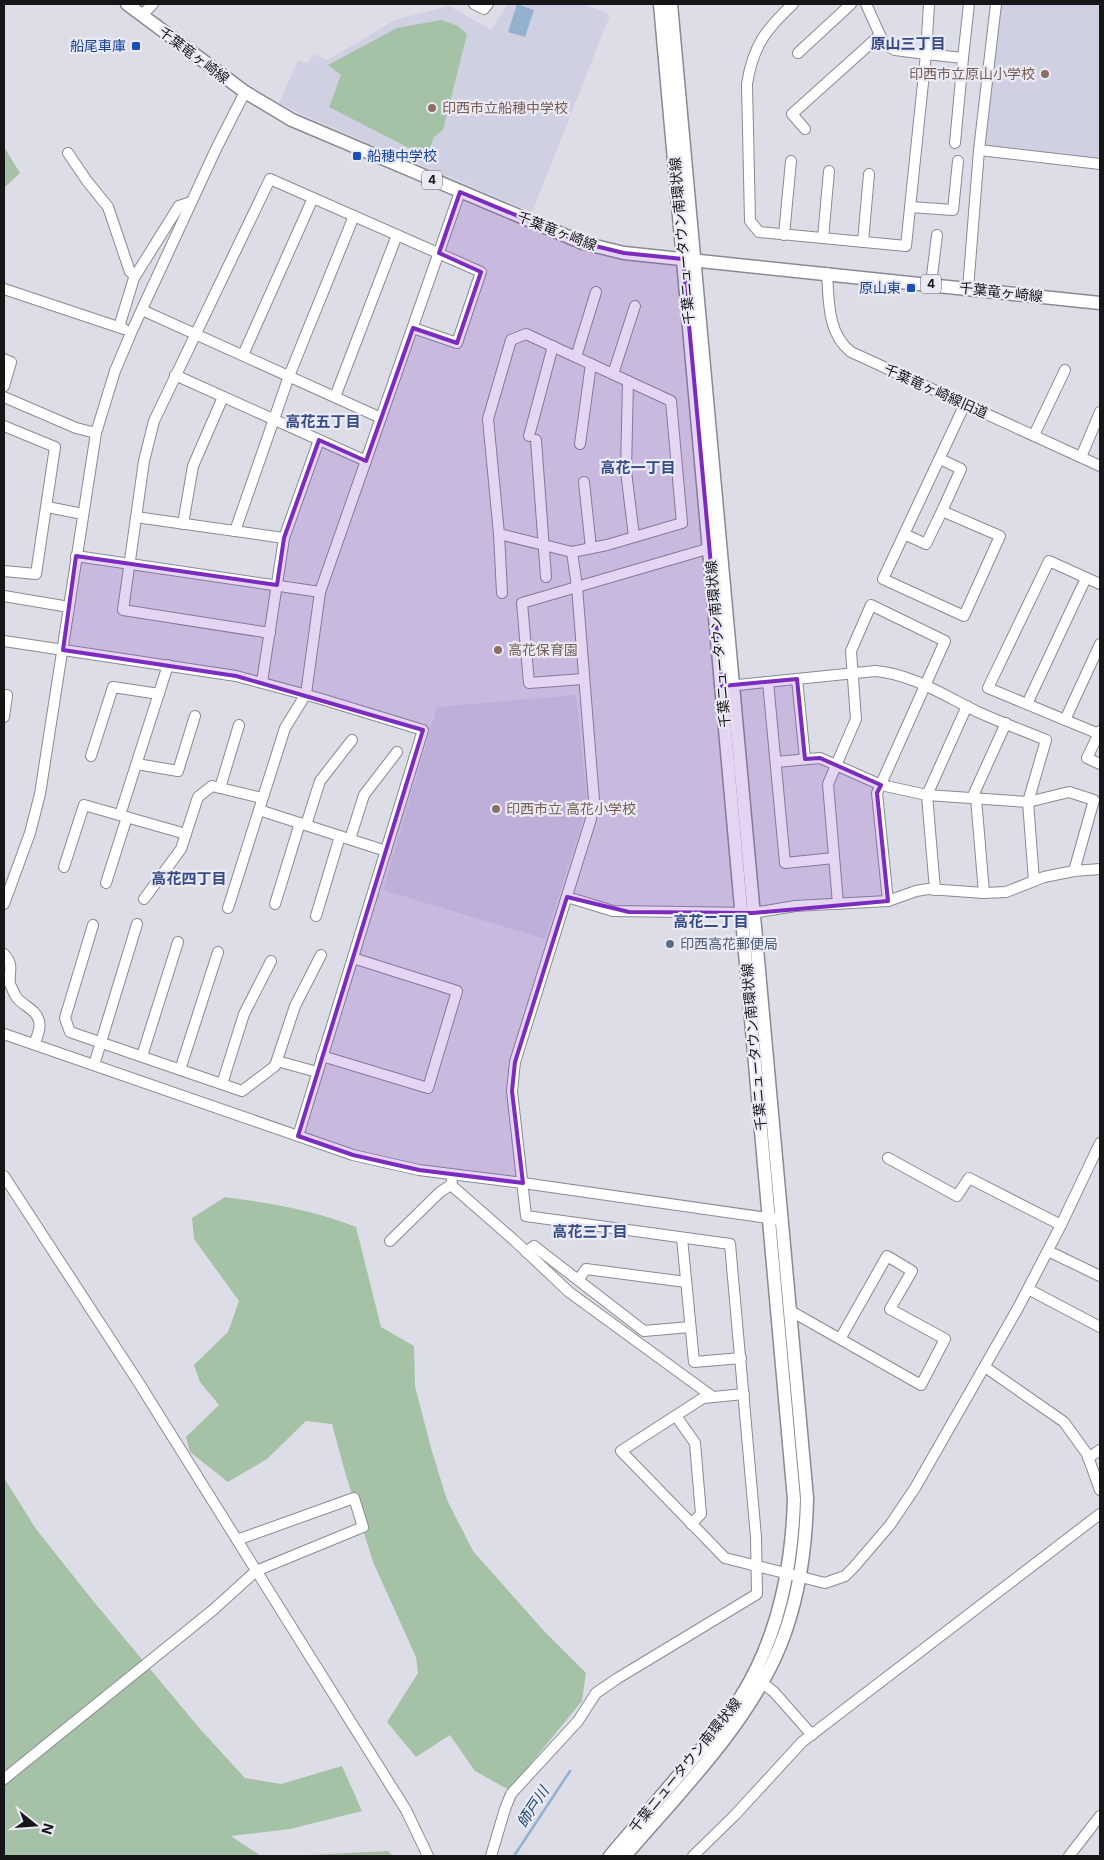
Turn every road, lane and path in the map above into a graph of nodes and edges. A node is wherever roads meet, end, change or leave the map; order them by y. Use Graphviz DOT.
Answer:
graph roads {
  1 [pos="127,4"];
  2 [pos="153,4"];
  3 [pos="474,4"];
  4 [pos="488,4"];
  5 [pos="660,4"];
  6 [pos="671,4"];
  7 [pos="793,4"];
  8 [pos="851,4"];
  9 [pos="866,4"];
  10 [pos="929,4"];
  11 [pos="969,4"];
  12 [pos="996,4"];
  13 [pos="142,15"];
  14 [pos="880,35"];
  15 [pos="798,54"];
  16 [pos="926,54"];
  17 [pos="963,58"];
  18 [pos="245,92"];
  19 [pos="805,129"];
  20 [pos="956,143"];
  21 [pos="979,150"];
  22 [pos="68,153"];
  23 [pos="791,161"];
  24 [pos="958,161"];
  25 [pos="1100,164"];
  26 [pos="829,171"];
  27 [pos="869,174"];
  28 [pos="460,192"];
  29 [pos="313,198"];
  30 [pos="191,202"];
  31 [pos="910,207"];
  32 [pos="354,216"];
  33 [pos="396,235"];
  34 [pos="784,235"];
  35 [pos="937,235"];
  36 [pos="823,238"];
  37 [pos="863,242"];
  38 [pos="439,253"];
  39 [pos="689,260"];
  40 [pos="827,273"];
  41 [pos="136,274"];
  42 [pos="931,284"];
  43 [pos="968,288"];
  44 [pos="4,289"];
  45 [pos="596,292"];
  46 [pos="1100,303"];
  47 [pos="635,306"];
  48 [pos="142,310"];
  49 [pos="119,327"];
  50 [pos="413,328"];
  51 [pos="131,333"];
  52 [pos="195,333"];
  53 [pos="553,346"];
  54 [pos="242,355"];
  55 [pos="576,357"];
  56 [pos="4,359"];
  57 [pos="591,364"];
  58 [pos="1065,370"];
  59 [pos="613,374"];
  60 [pos="175,376"];
  61 [pos="288,376"];
  62 [pos="628,381"];
  63 [pos="4,386"];
  64 [pos="4,396"];
  65 [pos="223,397"];
  66 [pos="334,397"];
  67 [pos="965,404"];
  68 [pos="1100,412"];
  69 [pos="381,418"];
  70 [pos="273,420"];
  71 [pos="4,426"];
  72 [pos="96,433"];
  73 [pos="1034,435"];
  74 [pos="319,440"];
  75 [pos="580,444"];
  76 [pos="1080,457"];
  77 [pos="940,459"];
  78 [pos="366,461"];
  79 [pos="1100,466"];
  80 [pos="584,482"];
  81 [pos="47,507"];
  82 [pos="942,511"];
  83 [pos="83,514"];
  84 [pos="136,517"];
  85 [pos="183,524"];
  86 [pos="235,531"];
  87 [pos="499,534"];
  88 [pos="904,534"];
  89 [pos="284,538"];
  90 [pos="634,538"];
  91 [pos="544,545"];
  92 [pos="715,547"];
  93 [pos="591,548"];
  94 [pos="572,552"];
  95 [pos="76,556"];
  96 [pos="129,564"];
  97 [pos="4,571"];
  98 [pos="546,577"];
  99 [pos="1086,578"];
  100 [pos="1100,584"];
  101 [pos="277,585"];
  102 [pos="577,587"];
  103 [pos="320,592"];
  104 [pos="502,592"];
  105 [pos="4,596"];
  106 [pos="69,607"];
  107 [pos="270,633"];
  108 [pos="4,641"];
  109 [pos="1100,644"];
  110 [pos="64,650"];
  111 [pos="168,665"];
  112 [pos="852,674"];
  113 [pos="583,679"];
  114 [pos="797,679"];
  115 [pos="262,682"];
  116 [pos="768,682"];
  117 [pos="727,686"];
  118 [pos="925,686"];
  119 [pos="4,694"];
  120 [pos="159,694"];
  121 [pos="306,694"];
  122 [pos="1027,704"];
  123 [pos="967,706"];
  124 [pos="195,716"];
  125 [pos="4,717"];
  126 [pos="1065,720"];
  127 [pos="1006,723"];
  128 [pos="239,725"];
  129 [pos="1099,733"];
  130 [pos="352,740"];
  131 [pos="396,752"];
  132 [pos="91,756"];
  133 [pos="805,760"];
  134 [pos="776,762"];
  135 [pos="137,764"];
  136 [pos="1100,764"];
  137 [pos="836,765"];
  138 [pos="881,785"];
  139 [pos="220,788"];
  140 [pos="927,795"];
  141 [pos="262,798"];
  142 [pos="974,798"];
  143 [pos="1028,802"];
  144 [pos="258,810"];
  145 [pos="124,816"];
  146 [pos="303,824"];
  147 [pos="186,834"];
  148 [pos="345,838"];
  149 [pos="386,851"];
  150 [pos="834,858"];
  151 [pos="64,867"];
  152 [pos="1100,869"];
  153 [pos="1074,871"];
  154 [pos="1034,881"];
  155 [pos="106,883"];
  156 [pos="935,890"];
  157 [pos="984,893"];
  158 [pos="567,897"];
  159 [pos="144,899"];
  160 [pos="888,901"];
  161 [pos="4,904"];
  162 [pos="275,904"];
  163 [pos="838,904"];
  164 [pos="228,908"];
  165 [pos="748,913"];
  166 [pos="316,916"];
  167 [pos="138,924"];
  168 [pos="93,925"];
  169 [pos="178,942"];
  170 [pos="218,952"];
  171 [pos="4,954"];
  172 [pos="321,956"];
  173 [pos="352,958"];
  174 [pos="271,961"];
  175 [pos="4,1034"];
  176 [pos="101,1042"];
  177 [pos="34,1044"];
  178 [pos="142,1056"];
  179 [pos="322,1056"];
  180 [pos="276,1061"];
  181 [pos="94,1065"];
  182 [pos="180,1070"];
  183 [pos="317,1072"];
  184 [pos="222,1084"];
  185 [pos="298,1136"];
  186 [pos="1100,1143"];
  187 [pos="888,1158"];
  188 [pos="455,1175"];
  189 [pos="4,1176"];
  190 [pos="523,1183"];
  191 [pos="450,1185"];
  192 [pos="775,1219"];
  193 [pos="1061,1225"];
  194 [pos="682,1238"];
  195 [pos="390,1241"];
  196 [pos="1048,1250"];
  197 [pos="526,1252"];
  198 [pos="1100,1276"];
  199 [pos="578,1280"];
  200 [pos="686,1282"];
  201 [pos="1028,1289"];
  202 [pos="789,1310"];
  203 [pos="690,1327"];
  204 [pos="1100,1327"];
  205 [pos="840,1339"];
  206 [pos="741,1358"];
  207 [pos="985,1368"];
  208 [pos="744,1394"];
  209 [pos="713,1397"];
  210 [pos="676,1416"];
  211 [pos="1100,1450"];
  212 [pos="1088,1458"];
  213 [pos="1099,1485"];
  214 [pos="1100,1514"];
  215 [pos="691,1524"];
  216 [pos="237,1540"];
  217 [pos="755,1566"];
  218 [pos="256,1571"];
  219 [pos="794,1576"];
  220 [pos="757,1680"];
  221 [pos="812,1735"];
  222 [pos="4,1779"];
  223 [pos="1100,1816"];
  224 [pos="428,1856"];
  225 [pos="491,1856"];
  226 [pos="610,1856"];
  227 [pos="624,1856"];
  228 [pos="693,1856"];
  229 [pos="1069,1856"];
  1 -- 13 [label="main road, 千葉竜ヶ崎線 / 4"];
  2 -- 13 [label="street"];
  3 -- 4 [label="street"];
  5 -- 39 [label="main road, 千葉ニュータウン南環状線"];
  6 -- 39 [label="main road, 千葉ニュータウン南環状線"];
  7 -- 34 [label="street"];
  8 -- 15 [label="street"];
  9 -- 14 [label="street"];
  10 -- 16 [label="street"];
  11 -- 17 [label="street"];
  12 -- 21 [label="street"];
  13 -- 18 [label="main road, 千葉竜ヶ崎線 / 4"];
  14 -- 16 [label="street"];
  14 -- 19 [label="street"];
  16 -- 17 [label="street"];
  16 -- 31 [label="street"];
  17 -- 20 [label="street"];
  18 -- 28 [label="main road, 千葉竜ヶ崎線 / 4"];
  18 -- 30 [label="street"];
  21 -- 25 [label="street"];
  21 -- 43 [label="street"];
  22 -- 41 [label="street"];
  23 -- 34 [label="street"];
  24 -- 31 [label="street"];
  26 -- 36 [label="street"];
  27 -- 37 [label="street"];
  28 -- 38 [label="street"];
  28 -- 39 [label="main road, 千葉竜ヶ崎線 / 4"];
  29 -- 32 [label="street"];
  29 -- 52 [label="street"];
  29 -- 54 [label="street"];
  30 -- 41 [label="street"];
  30 -- 48 [label="street"];
  31 -- 37 [label="street"];
  32 -- 33 [label="street"];
  32 -- 61 [label="street"];
  33 -- 38 [label="street"];
  33 -- 66 [label="street"];
  34 -- 36 [label="street"];
  35 -- 42 [label="street"];
  36 -- 37 [label="street"];
  38 -- 50 [label="street"];
  38 -- 50 [label="street"];
  39 -- 40 [label="main road, 千葉竜ヶ崎線 / 4"];
  39 -- 92 [label="main road, 千葉ニュータウン南環状線"];
  40 -- 42 [label="main road, 千葉竜ヶ崎線 / 4"];
  40 -- 67 [label="street, 千葉竜ヶ崎線旧道"];
  41 -- 49 [label="street"];
  42 -- 43 [label="main road, 千葉竜ヶ崎線 / 4"];
  43 -- 46 [label="main road, 千葉竜ヶ崎線 / 4"];
  44 -- 49 [label="street"];
  45 -- 55 [label="street"];
  47 -- 59 [label="street"];
  48 -- 51 [label="street"];
  48 -- 52 [label="street"];
  49 -- 51 [label="street"];
  50 -- 69 [label="street"];
  51 -- 72 [label="street"];
  52 -- 54 [label="street"];
  52 -- 60 [label="street"];
  53 -- 55 [label="street"];
  53 -- 87 [label="street"];
  53 -- 91 [label="street"];
  54 -- 61 [label="street"];
  55 -- 57 [label="street"];
  56 -- 63 [label="street"];
  57 -- 59 [label="street"];
  57 -- 75 [label="street"];
  58 -- 73 [label="street"];
  59 -- 62 [label="street"];
  60 -- 65 [label="street"];
  60 -- 84 [label="street"];
  61 -- 66 [label="street"];
  61 -- 70 [label="street"];
  62 -- 90 [label="street"];
  62 -- 90 [label="street"];
  64 -- 72 [label="street"];
  65 -- 70 [label="street"];
  65 -- 85 [label="street"];
  66 -- 69 [label="street"];
  67 -- 73 [label="street, 千葉竜ヶ崎線旧道"];
  67 -- 77 [label="street"];
  68 -- 76 [label="street"];
  69 -- 78 [label="street"];
  70 -- 74 [label="street"];
  70 -- 86 [label="street"];
  71 -- 81 [label="street"];
  72 -- 83 [label="street"];
  73 -- 76 [label="street, 千葉竜ヶ崎線旧道"];
  74 -- 78 [label="street"];
  74 -- 89 [label="street"];
  76 -- 79 [label="street, 千葉竜ヶ崎線旧道"];
  77 -- 82 [label="street"];
  77 -- 88 [label="street"];
  78 -- 103 [label="street"];
  80 -- 93 [label="street"];
  81 -- 83 [label="street"];
  81 -- 97 [label="street"];
  82 -- 88 [label="street"];
  82 -- 88 [label="street"];
  83 -- 95 [label="street"];
  84 -- 85 [label="street"];
  84 -- 96 [label="street"];
  85 -- 86 [label="street"];
  86 -- 89 [label="street"];
  87 -- 91 [label="street"];
  87 -- 104 [label="street"];
  89 -- 101 [label="street"];
  90 -- 93 [label="street"];
  91 -- 94 [label="street"];
  91 -- 98 [label="street"];
  92 -- 102 [label="street"];
  92 -- 117 [label="main road, 千葉ニュータウン南環状線"];
  93 -- 94 [label="street"];
  94 -- 102 [label="street"];
  95 -- 96 [label="street"];
  95 -- 106 [label="street"];
  96 -- 101 [label="street"];
  96 -- 107 [label="street"];
  99 -- 100 [label="street"];
  99 -- 122 [label="street"];
  99 -- 122 [label="street"];
  101 -- 103 [label="street"];
  101 -- 107 [label="street"];
  102 -- 113 [label="street"];
  102 -- 113 [label="street"];
  103 -- 121 [label="street"];
  105 -- 106 [label="street"];
  106 -- 110 [label="street"];
  107 -- 115 [label="street"];
  108 -- 110 [label="street"];
  109 -- 126 [label="street"];
  110 -- 111 [label="street"];
  110 -- 161 [label="street"];
  111 -- 115 [label="street"];
  111 -- 120 [label="street"];
  112 -- 114 [label="street"];
  112 -- 118 [label="street"];
  112 -- 118 [label="street"];
  112 -- 137 [label="street"];
  113 -- 158 [label="street"];
  114 -- 116 [label="street"];
  114 -- 133 [label="street"];
  115 -- 121 [label="street"];
  116 -- 117 [label="street"];
  116 -- 134 [label="street"];
  117 -- 165 [label="main road, 千葉ニュータウン南環状線"];
  118 -- 123 [label="street"];
  118 -- 138 [label="street"];
  119 -- 125 [label="street"];
  120 -- 132 [label="street"];
  120 -- 135 [label="street"];
  121 -- 141 [label="street"];
  121 -- 149 [label="street"];
  122 -- 126 [label="street"];
  123 -- 127 [label="street"];
  123 -- 140 [label="street"];
  124 -- 135 [label="street"];
  126 -- 129 [label="street"];
  127 -- 142 [label="street"];
  127 -- 143 [label="street"];
  128 -- 139 [label="street"];
  129 -- 136 [label="street"];
  130 -- 146 [label="street"];
  131 -- 148 [label="street"];
  133 -- 134 [label="street"];
  133 -- 137 [label="street"];
  134 -- 150 [label="street"];
  135 -- 145 [label="street"];
  137 -- 138 [label="street"];
  137 -- 150 [label="street"];
  138 -- 140 [label="street"];
  138 -- 160 [label="street"];
  139 -- 141 [label="street"];
  139 -- 147 [label="street"];
  140 -- 142 [label="street"];
  140 -- 156 [label="street"];
  141 -- 144 [label="street"];
  142 -- 143 [label="street"];
  142 -- 157 [label="street"];
  143 -- 153 [label="street"];
  143 -- 154 [label="street"];
  144 -- 146 [label="street"];
  144 -- 164 [label="street"];
  145 -- 147 [label="street"];
  145 -- 151 [label="street"];
  145 -- 155 [label="street"];
  146 -- 148 [label="street"];
  146 -- 162 [label="street"];
  147 -- 159 [label="street"];
  148 -- 149 [label="street"];
  148 -- 166 [label="street"];
  149 -- 173 [label="street"];
  150 -- 163 [label="street"];
  152 -- 153 [label="street"];
  153 -- 154 [label="street"];
  154 -- 157 [label="street"];
  156 -- 157 [label="street"];
  156 -- 160 [label="street"];
  158 -- 165 [label="street"];
  158 -- 190 [label="street"];
  160 -- 163 [label="street"];
  163 -- 165 [label="street"];
  165 -- 192 [label="main road, 千葉ニュータウン南環状線"];
  167 -- 176 [label="street"];
  168 -- 176 [label="street"];
  169 -- 178 [label="street"];
  170 -- 182 [label="street"];
  171 -- 177 [label="street"];
  172 -- 180 [label="street"];
  173 -- 179 [label="street"];
  173 -- 179 [label="street"];
  174 -- 184 [label="street"];
  175 -- 177 [label="street"];
  176 -- 178 [label="street"];
  176 -- 181 [label="street"];
  177 -- 181 [label="street"];
  178 -- 182 [label="street"];
  179 -- 183 [label="street"];
  180 -- 183 [label="street"];
  180 -- 184 [label="street"];
  181 -- 185 [label="street"];
  182 -- 184 [label="street"];
  183 -- 185 [label="street"];
  185 -- 188 [label="street"];
  186 -- 193 [label="street"];
  187 -- 193 [label="street"];
  188 -- 190 [label="street"];
  188 -- 191 [label="street"];
  189 -- 216 [label="street"];
  190 -- 192 [label="street"];
  190 -- 194 [label="street"];
  191 -- 195 [label="street"];
  191 -- 197 [label="street"];
  192 -- 202 [label="main road, 千葉ニュータウン南環状線"];
  192 -- 219 [label="main road, 千葉ニュータウン南環状線"];
  193 -- 196 [label="street"];
  194 -- 200 [label="street"];
  194 -- 206 [label="street"];
  196 -- 198 [label="street"];
  196 -- 201 [label="street"];
  197 -- 199 [label="street"];
  197 -- 209 [label="street"];
  199 -- 200 [label="street"];
  199 -- 203 [label="street"];
  200 -- 203 [label="street"];
  201 -- 204 [label="street"];
  201 -- 207 [label="street"];
  202 -- 205 [label="street"];
  202 -- 219 [label="main road, 千葉ニュータウン南環状線"];
  203 -- 206 [label="street"];
  205 -- 205 [label="street"];
  206 -- 208 [label="street"];
  207 -- 212 [label="street"];
  207 -- 219 [label="street"];
  208 -- 209 [label="street"];
  208 -- 217 [label="street"];
  209 -- 210 [label="street"];
  210 -- 215 [label="street"];
  210 -- 215 [label="street"];
  211 -- 212 [label="street"];
  212 -- 213 [label="street"];
  214 -- 221 [label="street"];
  215 -- 217 [label="street"];
  216 -- 218 [label="street"];
  216 -- 218 [label="street"];
  217 -- 219 [label="street"];
  217 -- 225 [label="street"];
  218 -- 222 [label="street"];
  218 -- 224 [label="street"];
  219 -- 220 [label="main road, 千葉ニュータウン南環状線"];
  220 -- 221 [label="street"];
  220 -- 226 [label="main road, 千葉ニュータウン南環状線"];
  220 -- 227 [label="main road, 千葉ニュータウン南環状線"];
  221 -- 228 [label="street"];
  223 -- 229 [label="street"];
}
